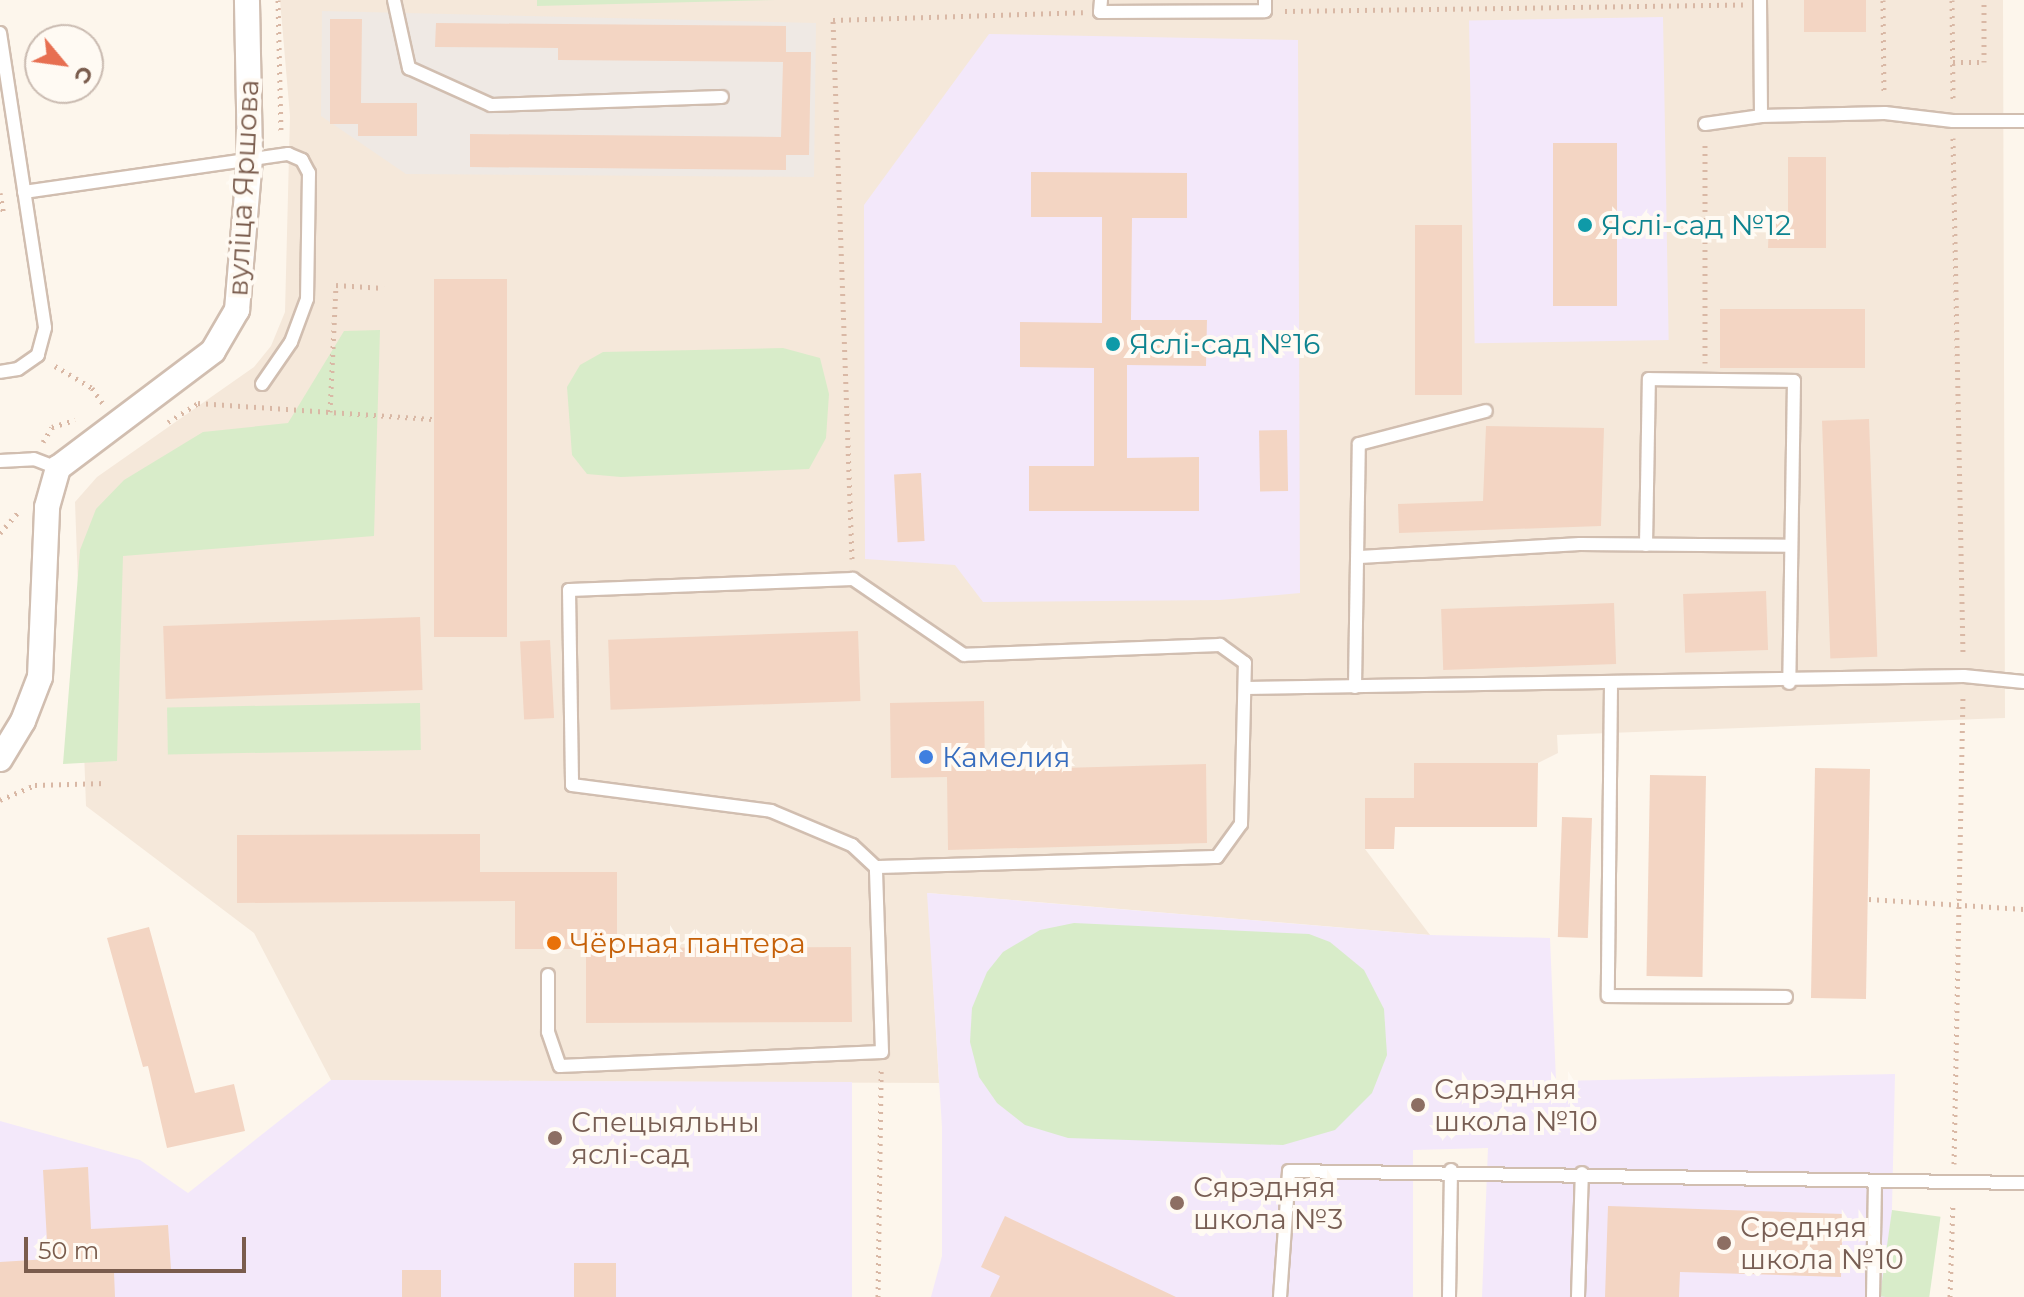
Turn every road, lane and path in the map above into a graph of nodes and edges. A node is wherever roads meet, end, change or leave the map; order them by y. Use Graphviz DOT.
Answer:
graph roads {
  1 [pos="247,0"];
  2 [pos="394,0"];
  3 [pos="1883,0"];
  4 [pos="1952,0"];
  5 [pos="1984,0"];
  6 [pos="1760,3"];
  7 [pos="1101,6"];
  8 [pos="1265,6"];
  9 [pos="0,33"];
  10 [pos="1953,62"];
  11 [pos="722,97"];
  12 [pos="1885,113"];
  13 [pos="1761,116"];
  14 [pos="1953,121"];
  15 [pos="2024,121"];
  16 [pos="1705,124"];
  17 [pos="250,159"];
  18 [pos="24,192"];
  19 [pos="0,193"];
  20 [pos="5,223"];
  21 [pos="384,288"];
  22 [pos="38,355"];
  23 [pos="0,372"];
  24 [pos="1705,380"];
  25 [pos="262,384"];
  26 [pos="1486,411"];
  27 [pos="330,412"];
  28 [pos="435,419"];
  29 [pos="115,423"];
  30 [pos="158,429"];
  31 [pos="0,461"];
  32 [pos="58,468"];
  33 [pos="1646,545"];
  34 [pos="1791,546"];
  35 [pos="1360,557"];
  36 [pos="853,579"];
  37 [pos="1964,676"];
  38 [pos="2024,682"];
  39 [pos="1789,683"];
  40 [pos="1611,685"];
  41 [pos="1355,687"];
  42 [pos="1246,688"];
  43 [pos="0,759"];
  44 [pos="106,783"];
  45 [pos="0,800"];
  46 [pos="876,867"];
  47 [pos="1869,899"];
  48 [pos="1959,905"];
  49 [pos="2024,909"];
  50 [pos="548,975"];
  51 [pos="1786,997"];
  52 [pos="882,1052"];
  53 [pos="1451,1170"];
  54 [pos="1582,1173"];
  55 [pos="1875,1181"];
  56 [pos="1953,1183"];
  57 [pos="2024,1183"];
  58 [pos="878,1297"];
  59 [pos="1280,1297"];
  60 [pos="1449,1297"];
  61 [pos="1578,1297"];
  62 [pos="1873,1297"];
  63 [pos="1950,1297"];
  1 -- 17 [label="street, вуліца Яршова"];
  2 -- 11 [label="lane"];
  3 -- 12 [label="path"];
  4 -- 10 [label="path"];
  5 -- 10 [label="path"];
  6 -- 8 [label="path"];
  6 -- 13 [label="lane"];
  7 -- 8 [label="lane"];
  7 -- 36 [label="path"];
  9 -- 18 [label="lane"];
  10 -- 14 [label="path"];
  12 -- 13 [label="lane"];
  12 -- 14 [label="lane"];
  13 -- 16 [label="lane"];
  14 -- 15 [label="lane"];
  14 -- 37 [label="path"];
  16 -- 24 [label="path"];
  17 -- 18 [label="lane"];
  17 -- 25 [label="lane"];
  17 -- 29 [label="street, вуліца Яршова"];
  18 -- 22 [label="lane"];
  19 -- 20 [label="path"];
  21 -- 27 [label="path"];
  22 -- 23 [label="lane"];
  22 -- 29 [label="path"];
  24 -- 33 [label="lane"];
  24 -- 34 [label="lane"];
  26 -- 35 [label="lane"];
  27 -- 28 [label="path"];
  27 -- 30 [label="path"];
  29 -- 32 [label="street, вуліца Яршова"];
  31 -- 32 [label="lane"];
  32 -- 43 [label="street"];
  33 -- 34 [label="lane"];
  33 -- 35 [label="lane"];
  34 -- 39 [label="lane"];
  35 -- 41 [label="lane"];
  36 -- 42 [label="lane"];
  36 -- 46 [label="lane"];
  37 -- 38 [label="lane"];
  37 -- 39 [label="lane"];
  37 -- 48 [label="path"];
  39 -- 40 [label="lane"];
  40 -- 41 [label="lane"];
  40 -- 51 [label="lane"];
  41 -- 42 [label="lane"];
  42 -- 46 [label="lane"];
  44 -- 45 [label="path"];
  46 -- 52 [label="lane"];
  47 -- 48 [label="path"];
  48 -- 49 [label="path"];
  48 -- 56 [label="path"];
  50 -- 52 [label="lane"];
  52 -- 58 [label="path"];
  53 -- 54 [label="lane"];
  53 -- 59 [label="lane"];
  53 -- 60 [label="lane"];
  54 -- 55 [label="lane"];
  54 -- 61 [label="lane"];
  55 -- 56 [label="lane"];
  55 -- 62 [label="lane"];
  56 -- 57 [label="lane"];
  56 -- 63 [label="path"];
}
